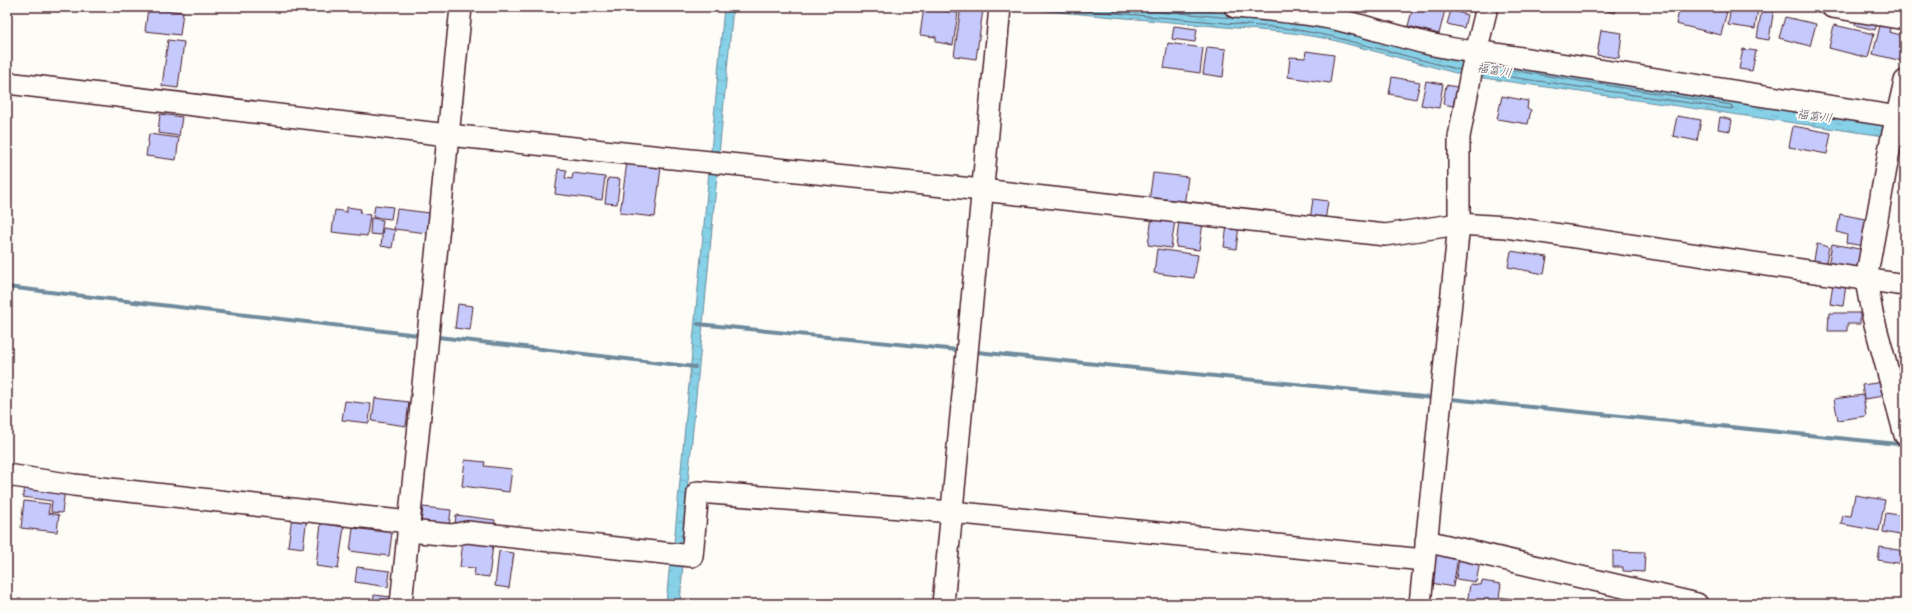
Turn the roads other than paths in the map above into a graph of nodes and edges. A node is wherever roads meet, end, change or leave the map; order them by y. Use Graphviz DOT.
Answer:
graph roads {
  1 [pos="461,7"];
  2 [pos="1000,7"];
  3 [pos="1235,7"];
  4 [pos="1487,7"];
  5 [pos="1832,7"];
  6 [pos="1905,19"];
  7 [pos="1474,62"];
  8 [pos="1905,81"];
  9 [pos="7,82"];
  10 [pos="1899,119"];
  11 [pos="448,135"];
  12 [pos="982,190"];
  13 [pos="1459,224"];
  14 [pos="1866,280"];
  15 [pos="1905,285"];
  16 [pos="1905,435"];
  17 [pos="7,475"];
  18 [pos="952,512"];
  19 [pos="408,526"];
  20 [pos="1425,551"];
  21 [pos="401,604"];
  22 [pos="943,604"];
  23 [pos="1420,604"];
  24 [pos="1697,604"];
  1 -- 11 [label="street"];
  2 -- 12 [label="street"];
  3 -- 7 [label="street"];
  4 -- 7 [label="street"];
  5 -- 6 [label="street"];
  7 -- 10 [label="street"];
  7 -- 13 [label="street"];
  8 -- 10 [label="street"];
  9 -- 11 [label="street"];
  10 -- 14 [label="street"];
  11 -- 12 [label="street"];
  11 -- 19 [label="street"];
  12 -- 13 [label="street"];
  12 -- 18 [label="street"];
  13 -- 14 [label="street"];
  13 -- 20 [label="street"];
  14 -- 15 [label="street"];
  14 -- 16 [label="street"];
  17 -- 19 [label="street"];
  18 -- 19 [label="street"];
  18 -- 20 [label="street"];
  18 -- 22 [label="street"];
  19 -- 21 [label="street"];
  20 -- 23 [label="street"];
  20 -- 24 [label="street"];
}
